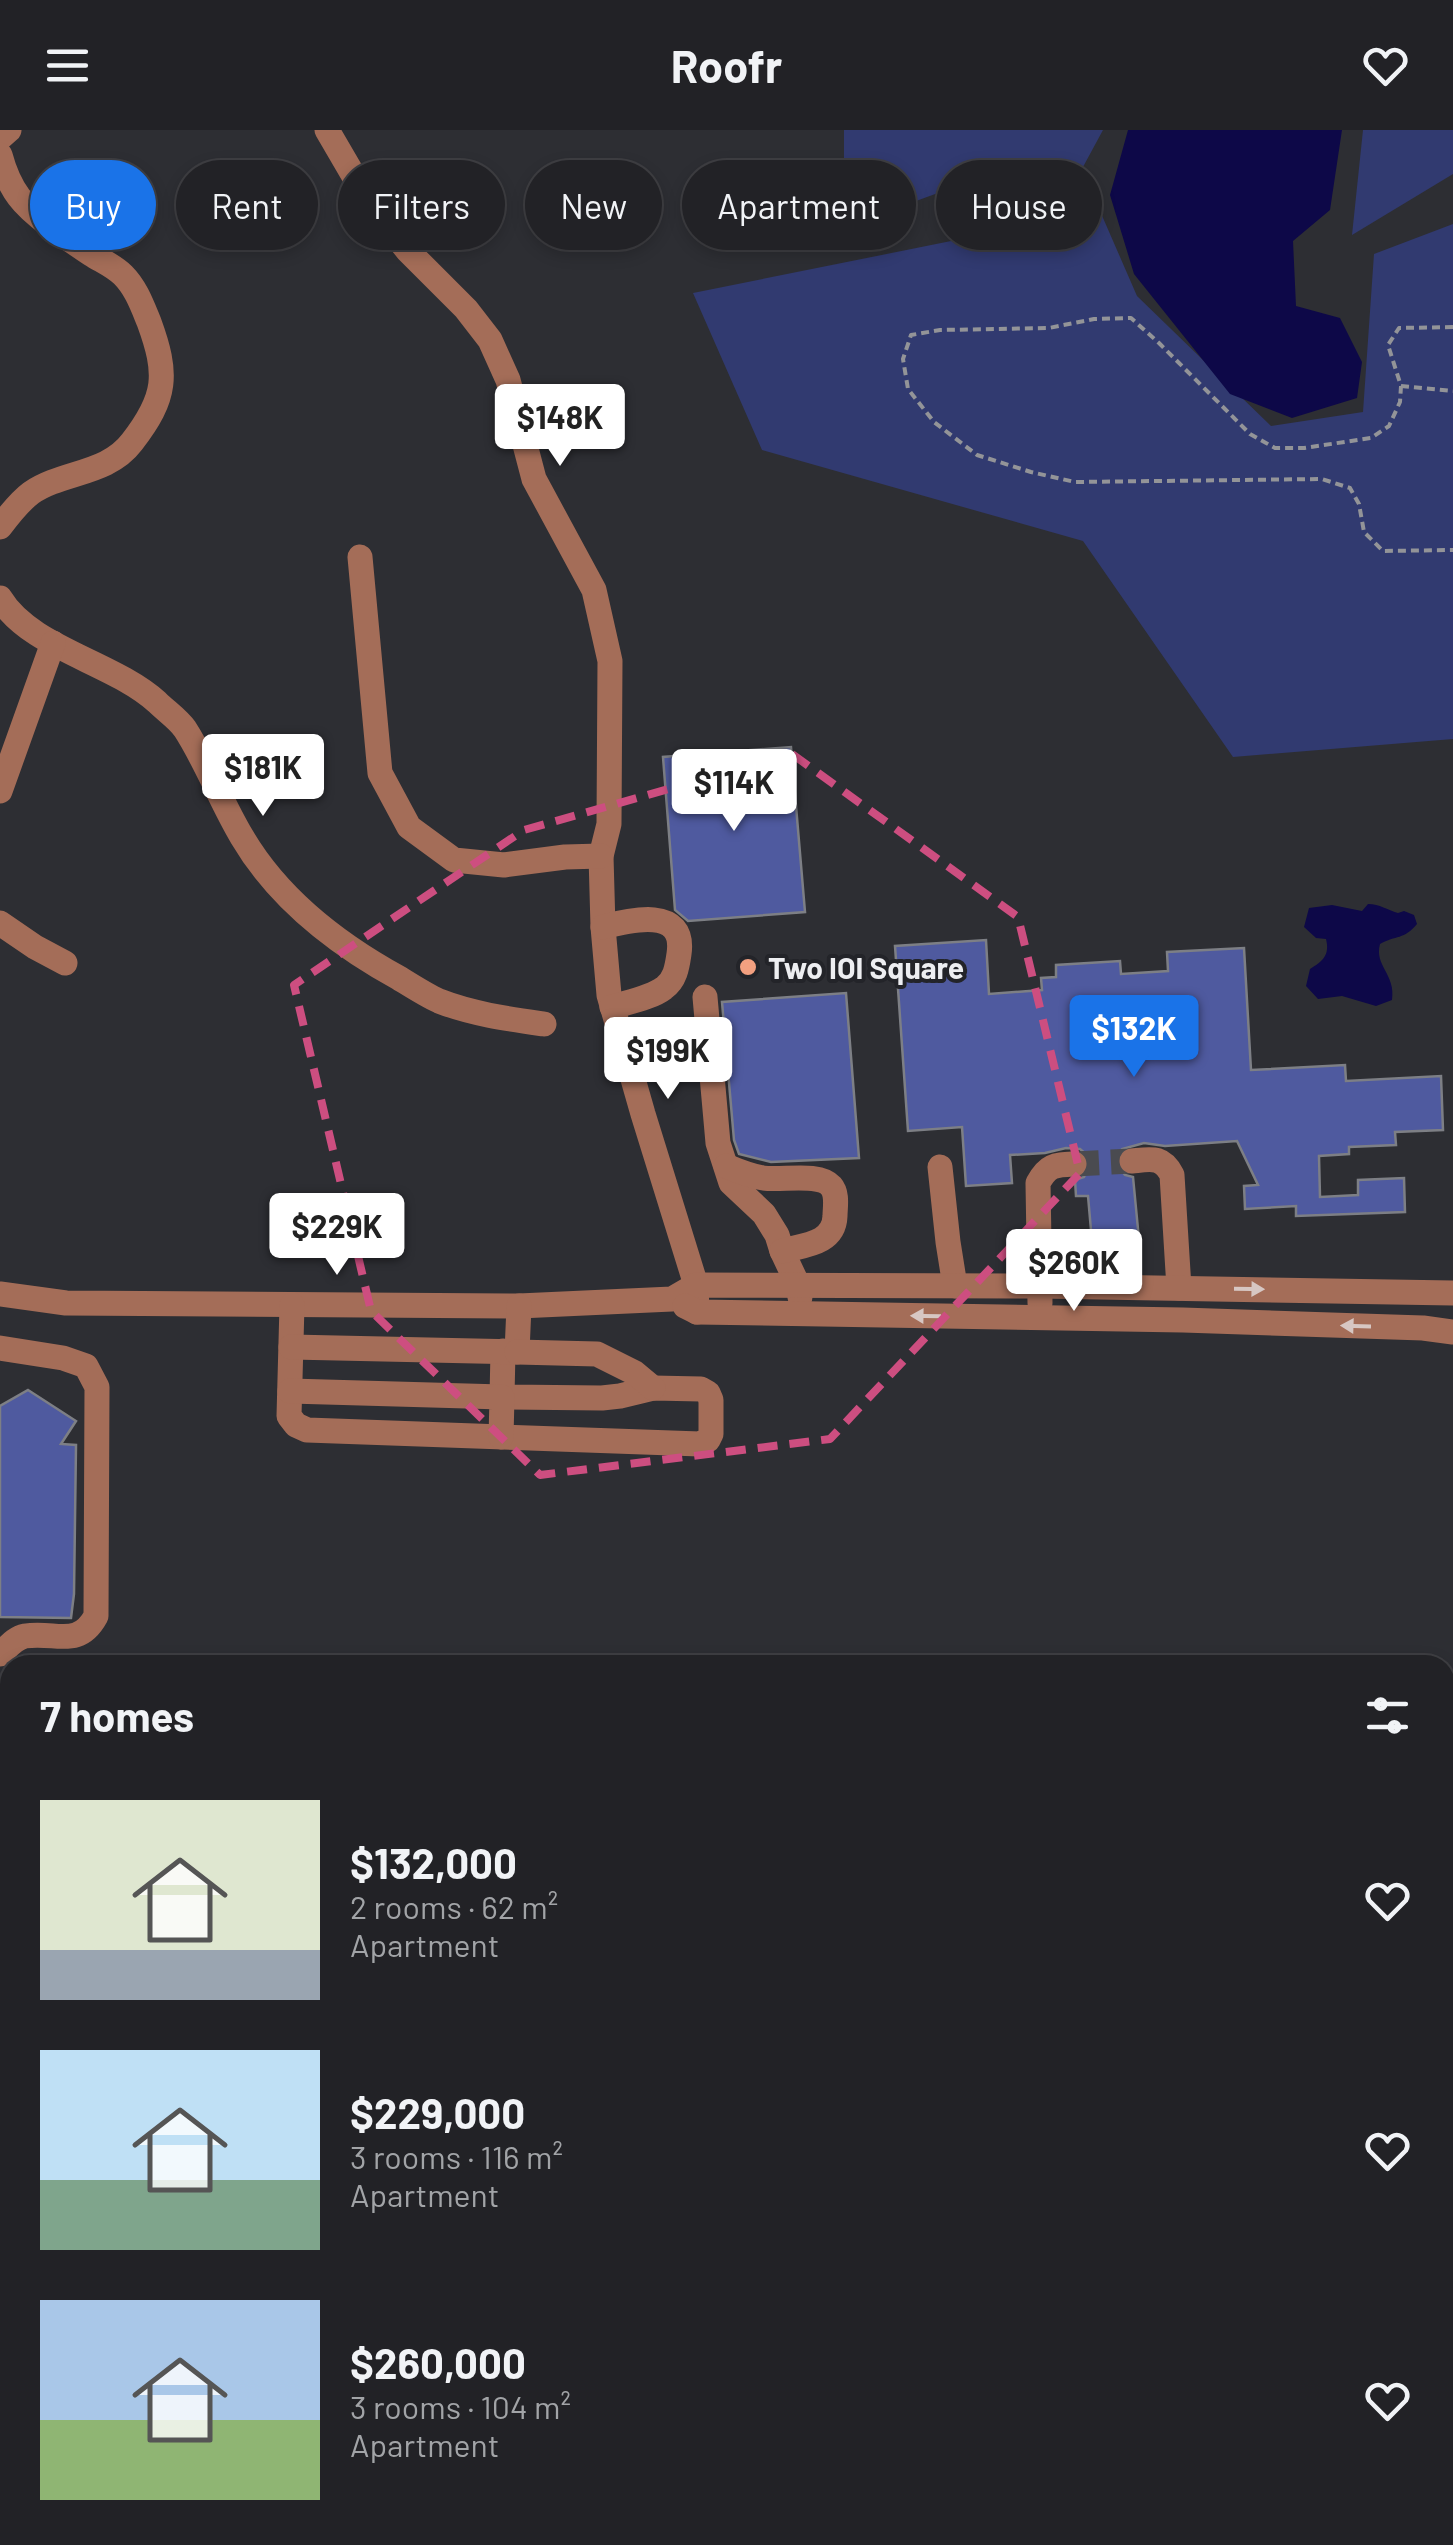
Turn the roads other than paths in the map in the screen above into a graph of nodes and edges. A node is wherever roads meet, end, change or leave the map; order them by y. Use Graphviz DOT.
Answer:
graph roads {
  1 [pos="9,130"];
  2 [pos="328,130"];
  3 [pos="0,138"];
  4 [pos="0,155"];
  5 [pos="0,527"];
  6 [pos="360,557"];
  7 [pos="0,598"];
  8 [pos="53,643"];
  9 [pos="0,791"];
  10 [pos="601,856"];
  11 [pos="0,923"];
  12 [pos="602,927"];
  13 [pos="65,963"];
  14 [pos="704,997"];
  15 [pos="612,1007"];
  16 [pos="544,1024"];
  17 [pos="1132,1160"];
  18 [pos="1074,1164"];
  19 [pos="726,1166"];
  20 [pos="940,1167"];
  21 [pos="782,1251"];
  22 [pos="696,1284"];
  23 [pos="798,1284"];
  24 [pos="955,1286"];
  25 [pos="1041,1286"];
  26 [pos="1179,1288"];
  27 [pos="1453,1293"];
  28 [pos="0,1294"];
  29 [pos="672,1299"];
  30 [pos="292,1305"];
  31 [pos="520,1306"];
  32 [pos="697,1312"];
  33 [pos="803,1314"];
  34 [pos="1039,1318"];
  35 [pos="1453,1332"];
  36 [pos="292,1347"];
  37 [pos="0,1348"];
  38 [pos="510,1352"];
  39 [pos="653,1388"];
  40 [pos="290,1391"];
  41 [pos="502,1397"];
  42 [pos="501,1436"];
  43 [pos="0,1654"];
  1 -- 3 [label="street"];
  2 -- 10 [label="street"];
  4 -- 5 [label="street"];
  6 -- 10 [label="street"];
  7 -- 8 [label="street"];
  8 -- 9 [label="street"];
  8 -- 16 [label="street"];
  10 -- 12 [label="street"];
  11 -- 13 [label="street"];
  12 -- 15 [label="street"];
  12 -- 15 [label="street"];
  14 -- 19 [label="street"];
  15 -- 22 [label="street"];
  17 -- 26 [label="street"];
  18 -- 25 [label="street"];
  19 -- 21 [label="street"];
  19 -- 21 [label="street"];
  20 -- 24 [label="street"];
  21 -- 23 [label="street"];
  22 -- 23 [label="street"];
  22 -- 29 [label="street"];
  22 -- 32 [label="street"];
  23 -- 24 [label="street"];
  23 -- 33 [label="street"];
  24 -- 25 [label="street"];
  25 -- 26 [label="street"];
  25 -- 34 [label="street"];
  26 -- 27 [label="street, one-way"];
  28 -- 30 [label="street"];
  29 -- 31 [label="street"];
  29 -- 32 [label="street"];
  30 -- 31 [label="street"];
  30 -- 36 [label="street"];
  31 -- 38 [label="street"];
  32 -- 33 [label="street"];
  34 -- 33 [label="street, one-way"];
  35 -- 34 [label="street, one-way"];
  36 -- 38 [label="street"];
  36 -- 40 [label="street"];
  37 -- 43 [label="street"];
  38 -- 39 [label="street"];
  38 -- 41 [label="street"];
  39 -- 41 [label="street"];
  39 -- 42 [label="street"];
  40 -- 41 [label="street"];
  40 -- 42 [label="street"];
  41 -- 42 [label="street"];
}
